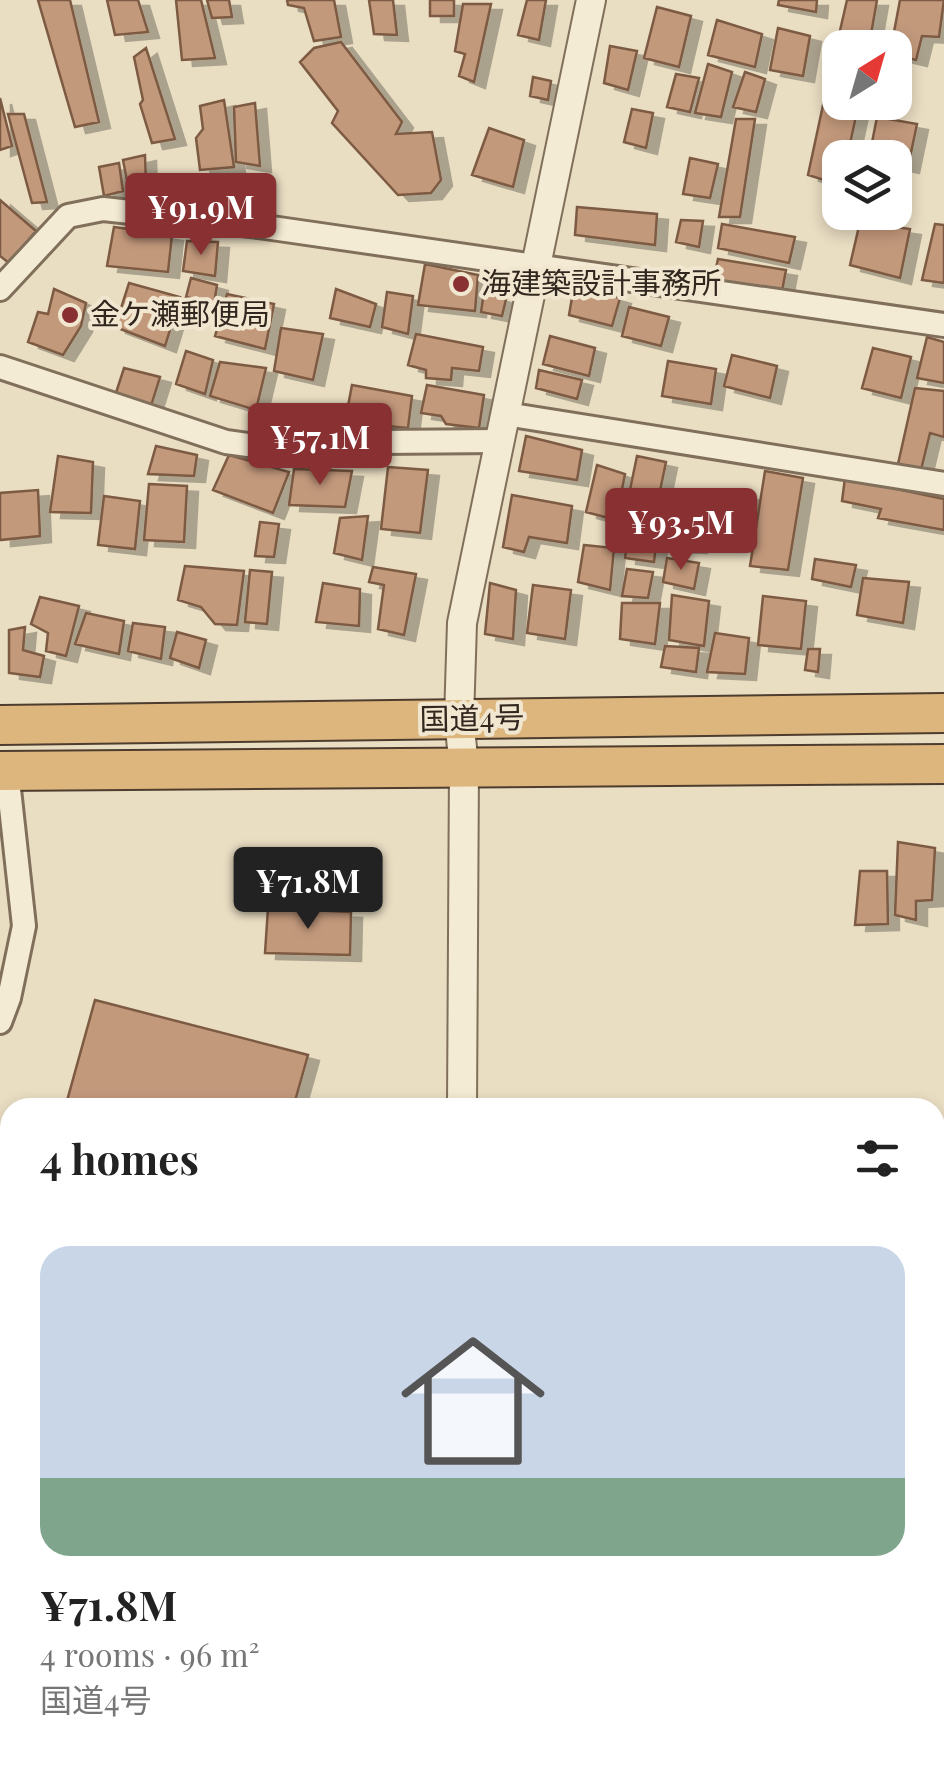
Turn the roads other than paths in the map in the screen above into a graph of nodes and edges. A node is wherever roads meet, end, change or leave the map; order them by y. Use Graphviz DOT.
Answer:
graph roads {
  1 [pos="591,0"];
  2 [pos="538,266"];
  3 [pos="0,288"];
  4 [pos="944,324"];
  5 [pos="0,367"];
  6 [pos="503,427"];
  7 [pos="944,484"];
  8 [pos="944,713"];
  9 [pos="459,720"];
  10 [pos="0,725"];
  11 [pos="944,764"];
  12 [pos="464,767"];
  13 [pos="4,770"];
  14 [pos="0,1022"];
  15 [pos="462,1098"];
  1 -- 2 [label="street"];
  2 -- 3 [label="street"];
  2 -- 4 [label="street"];
  2 -- 6 [label="street"];
  5 -- 6 [label="street"];
  6 -- 7 [label="street"];
  6 -- 9 [label="street"];
  8 -- 9 [label="highway, 国道4号"];
  9 -- 10 [label="highway, 国道4号"];
  9 -- 12 [label="street"];
  11 -- 12 [label="highway, 国道4号"];
  12 -- 13 [label="highway, 国道4号"];
  12 -- 15 [label="street"];
  13 -- 14 [label="street"];
}
